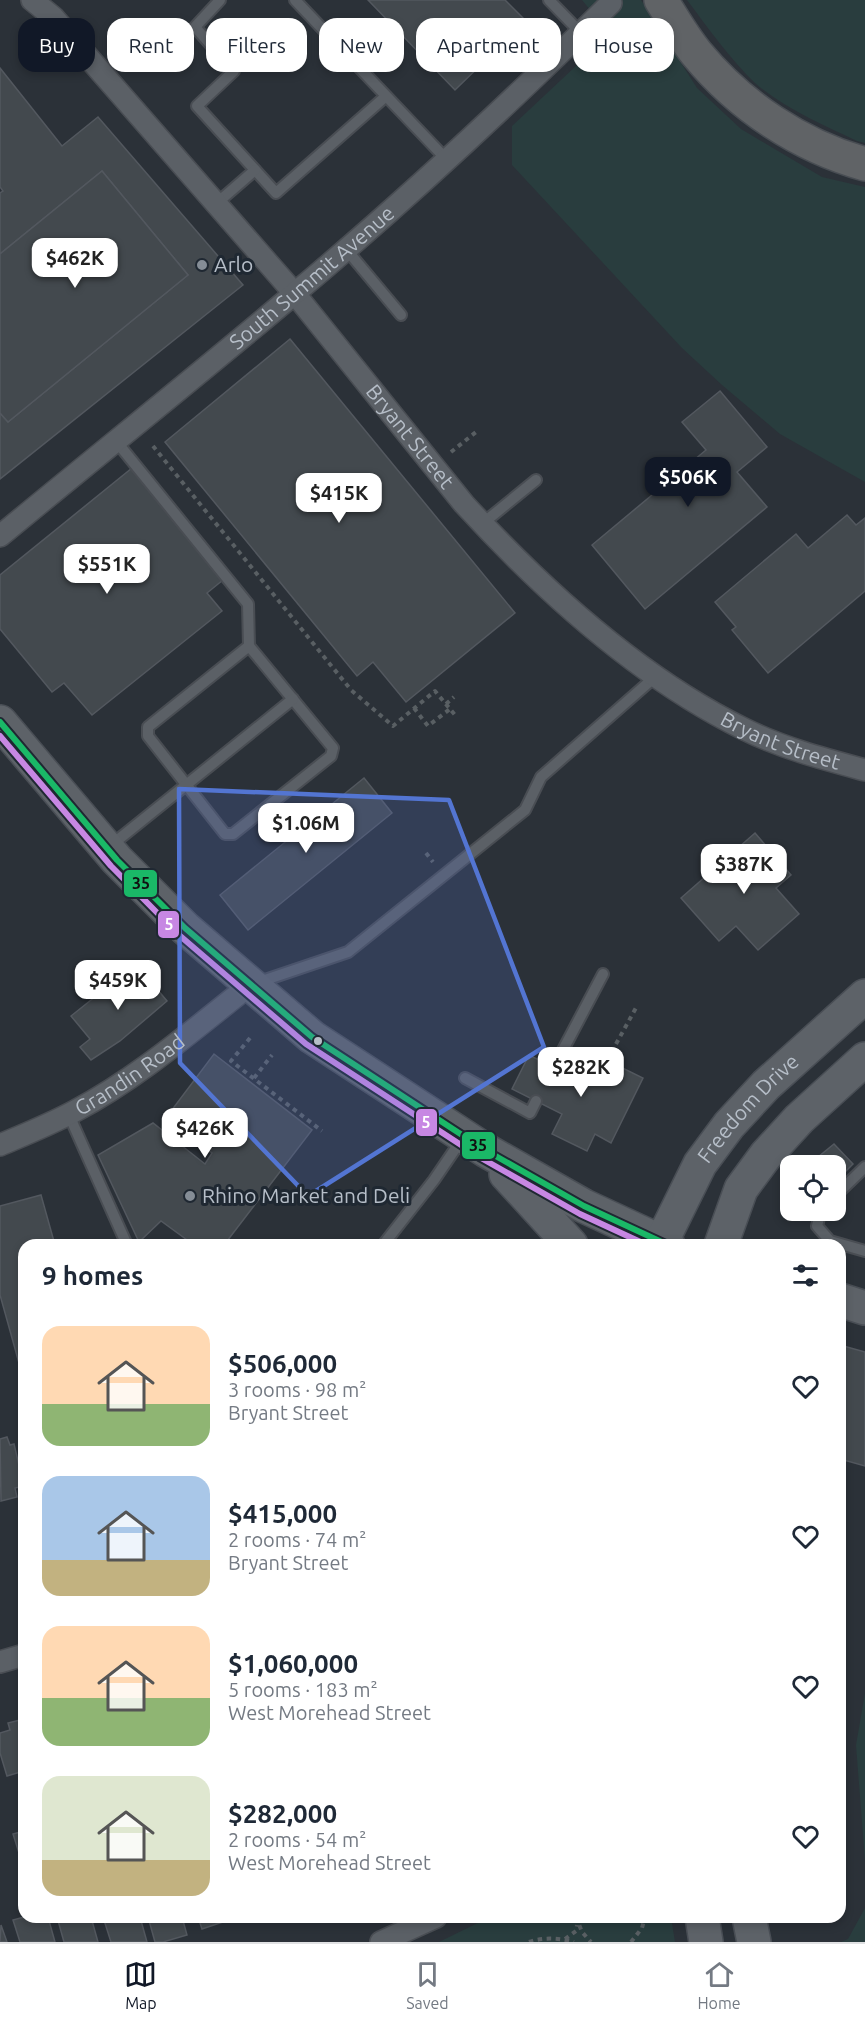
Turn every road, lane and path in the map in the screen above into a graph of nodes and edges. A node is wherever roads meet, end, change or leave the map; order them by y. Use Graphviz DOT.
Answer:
graph roads {
  1 [pos="32,0"];
  2 [pos="220,0"];
  3 [pos="296,0"];
  4 [pos="549,0"];
  5 [pos="661,0"];
  6 [pos="611,3"];
  7 [pos="596,18"];
  8 [pos="573,25"];
  9 [pos="573,41"];
  10 [pos="385,97"];
  11 [pos="447,160"];
  12 [pos="865,165"];
  13 [pos="255,170"];
  14 [pos="217,203"];
  15 [pos="346,249"];
  16 [pos="295,294"];
  17 [pos="401,315"];
  18 [pos="476,432"];
  19 [pos="116,441"];
  20 [pos="153,446"];
  21 [pos="448,453"];
  22 [pos="536,480"];
  23 [pos="482,524"];
  24 [pos="0,536"];
  25 [pos="249,646"];
  26 [pos="656,676"];
  27 [pos="454,697"];
  28 [pos="293,699"];
  29 [pos="446,704"];
  30 [pos="414,708"];
  31 [pos="450,709"];
  32 [pos="454,715"];
  33 [pos="0,722"];
  34 [pos="865,770"];
  35 [pos="186,784"];
  36 [pos="106,849"];
  37 [pos="603,974"];
  38 [pos="250,985"];
  39 [pos="865,996"];
  40 [pos="637,1006"];
  41 [pos="250,1038"];
  42 [pos="616,1044"];
  43 [pos="272,1056"];
  44 [pos="865,1059"];
  45 [pos="554,1067"];
  46 [pos="254,1078"];
  47 [pos="465,1078"];
  48 [pos="536,1101"];
  49 [pos="69,1114"];
  50 [pos="322,1131"];
  51 [pos="0,1144"];
  52 [pos="474,1144"];
  53 [pos="865,1167"];
  54 [pos="846,1185"];
  55 [pos="818,1221"];
  56 [pos="124,1239"];
  57 [pos="388,1239"];
  58 [pos="565,1239"];
  59 [pos="653,1239"];
  60 [pos="665,1239"];
  61 [pos="723,1239"];
  62 [pos="828,1239"];
  63 [pos="846,1246"];
  64 [pos="865,1251"];
  65 [pos="846,1302"];
  66 [pos="865,1308"];
  67 [pos="18,1657"];
  68 [pos="0,1662"];
  69 [pos="423,1923"];
  70 [pos="644,1923"];
  71 [pos="703,1923"];
  72 [pos="578,1924"];
  73 [pos="564,1939"];
  74 [pos="381,1942"];
  75 [pos="530,1942"];
  76 [pos="574,1942"];
  77 [pos="591,1942"];
  78 [pos="631,1942"];
  79 [pos="706,1942"];
  1 -- 14 [label="street, Bryant Street"];
  2 -- 13 [label="lane"];
  3 -- 10 [label="lane"];
  4 -- 8 [label="lane"];
  5 -- 12 [label="highway"];
  6 -- 7 [label="street, South Summit Avenue"];
  9 -- 11 [label="street, South Summit Avenue"];
  10 -- 11 [label="lane"];
  10 -- 13 [label="lane"];
  11 -- 15 [label="street, South Summit Avenue"];
  13 -- 14 [label="lane"];
  14 -- 16 [label="street, Bryant Street"];
  15 -- 16 [label="street, South Summit Avenue"];
  15 -- 17 [label="lane"];
  16 -- 19 [label="street, South Summit Avenue"];
  16 -- 23 [label="street, Bryant Street"];
  18 -- 21 [label="path"];
  19 -- 24 [label="street, South Summit Avenue"];
  19 -- 25 [label="lane"];
  20 -- 30 [label="path"];
  22 -- 23 [label="lane"];
  23 -- 26 [label="street, Bryant Street"];
  25 -- 28 [label="lane"];
  25 -- 35 [label="lane"];
  26 -- 34 [label="street, Bryant Street"];
  26 -- 38 [label="lane"];
  27 -- 29 [label="path"];
  28 -- 35 [label="lane"];
  28 -- 35 [label="lane"];
  29 -- 30 [label="path"];
  29 -- 31 [label="path"];
  30 -- 31 [label="path"];
  31 -- 32 [label="path"];
  33 -- 36 [label="main road"];
  35 -- 36 [label="lane"];
  36 -- 38 [label="main road"];
  37 -- 45 [label="lane"];
  38 -- 49 [label="street, Grandin Road"];
  38 -- 52 [label="main road"];
  39 -- 60 [label="main road, Freedom Drive"];
  40 -- 42 [label="path"];
  41 -- 46 [label="path"];
  43 -- 46 [label="path"];
  44 -- 61 [label="main road, Freedom Drive"];
  46 -- 50 [label="path"];
  47 -- 48 [label="lane"];
  49 -- 51 [label="street, Grandin Road"];
  49 -- 56 [label="lane"];
  52 -- 57 [label="lane"];
  52 -- 58 [label="main road"];
  52 -- 59 [label="main road"];
  53 -- 54 [label="lane"];
  55 -- 62 [label="lane"];
  63 -- 64 [label="lane"];
  65 -- 66 [label="main road"];
  67 -- 68 [label="street"];
  69 -- 74 [label="street"];
  70 -- 78 [label="path"];
  71 -- 79 [label="main road"];
  72 -- 73 [label="path"];
  72 -- 77 [label="path"];
  73 -- 75 [label="path"];
  73 -- 76 [label="path"];
}
